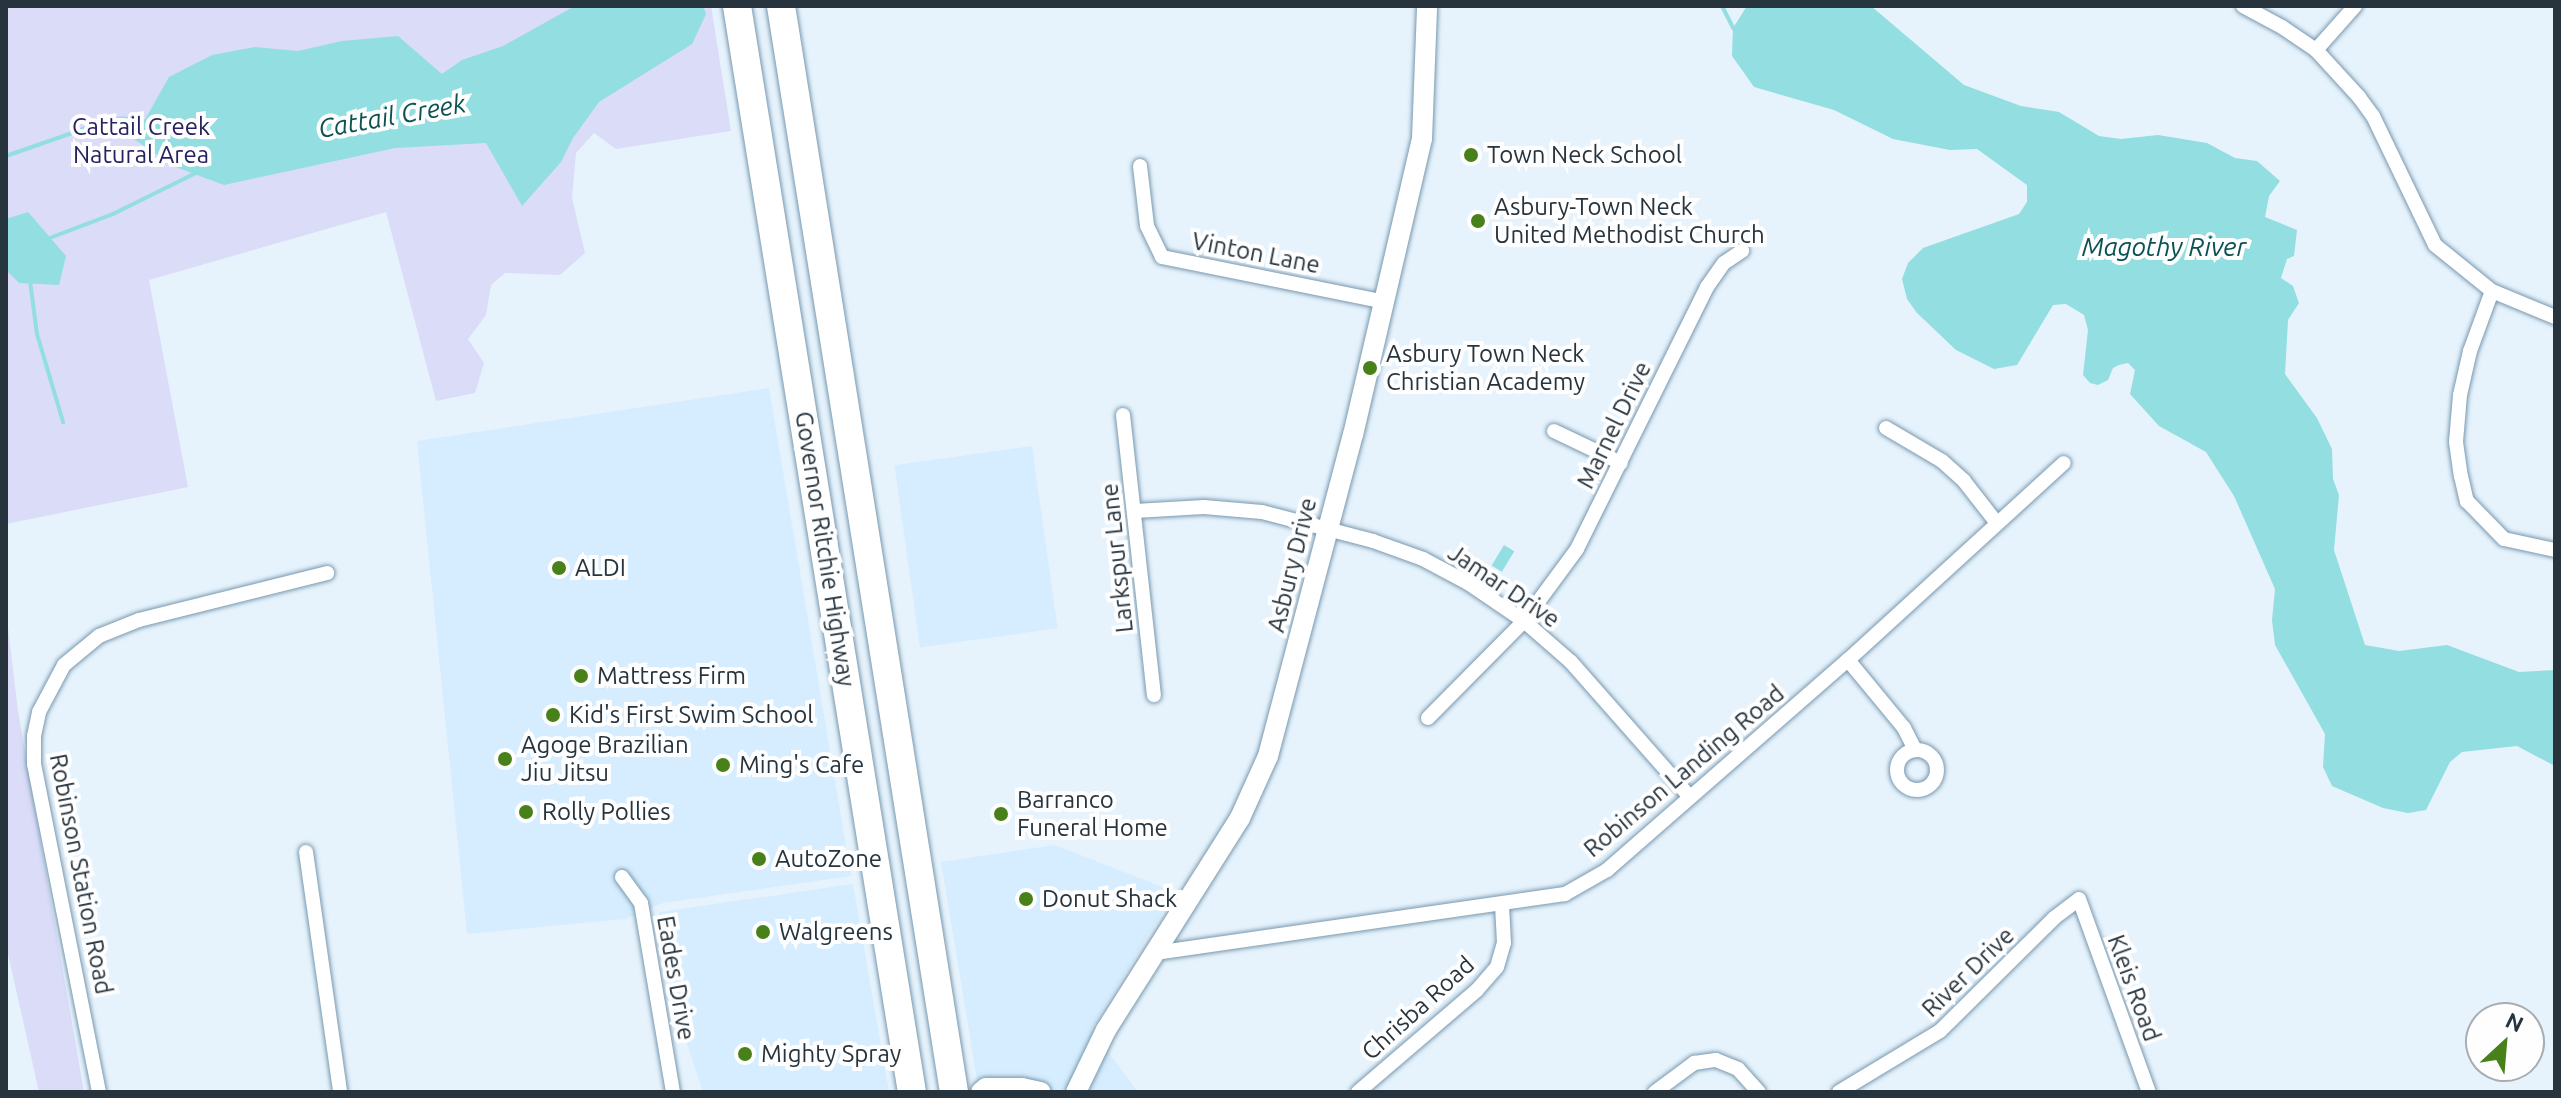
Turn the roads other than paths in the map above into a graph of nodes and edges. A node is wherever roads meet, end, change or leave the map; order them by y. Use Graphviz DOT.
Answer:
graph roads {
  1 [pos="737,6"];
  2 [pos="781,6"];
  3 [pos="1427,6"];
  4 [pos="2243,6"];
  5 [pos="2355,6"];
  6 [pos="2316,50"];
  7 [pos="1140,166"];
  8 [pos="1742,251"];
  9 [pos="2492,291"];
  10 [pos="1386,302"];
  11 [pos="2555,317"];
  12 [pos="1123,415"];
  13 [pos="1886,428"];
  14 [pos="1554,431"];
  15 [pos="1621,463"];
  16 [pos="2064,463"];
  17 [pos="1135,511"];
  18 [pos="1996,522"];
  19 [pos="1327,528"];
  20 [pos="2555,550"];
  21 [pos="327,573"];
  22 [pos="1524,621"];
  23 [pos="1848,660"];
  24 [pos="1154,695"];
  25 [pos="1428,718"];
  26 [pos="1915,750"];
  27 [pos="1690,797"];
  28 [pos="306,852"];
  29 [pos="622,877"];
  30 [pos="2079,899"];
  31 [pos="1502,905"];
  32 [pos="1155,953"];
  33 [pos="99,1092"];
  34 [pos="340,1092"];
  35 [pos="673,1092"];
  36 [pos="912,1092"];
  37 [pos="954,1092"];
  38 [pos="981,1092"];
  39 [pos="1041,1092"];
  40 [pos="1076,1092"];
  41 [pos="1358,1092"];
  42 [pos="1655,1092"];
  43 [pos="1759,1092"];
  44 [pos="1839,1092"];
  45 [pos="2149,1092"];
  1 -- 36 [label="highway, Governor Ritchie Highway"];
  2 -- 37 [label="highway, Governor Ritchie Highway"];
  3 -- 10 [label="street, Asbury Drive"];
  4 -- 6 [label="street"];
  5 -- 6 [label="street"];
  6 -- 9 [label="street"];
  7 -- 10 [label="street, Vinton Lane"];
  8 -- 15 [label="street, Marnel Drive"];
  9 -- 11 [label="street"];
  9 -- 20 [label="street"];
  10 -- 19 [label="street, Asbury Drive"];
  12 -- 17 [label="street, Larkspur Lane"];
  13 -- 18 [label="street"];
  14 -- 15 [label="street"];
  15 -- 22 [label="street, Marnel Drive"];
  16 -- 18 [label="street, Robinson Landing Road"];
  17 -- 19 [label="street, Jamar Drive"];
  17 -- 24 [label="street, Larkspur Lane"];
  18 -- 23 [label="street, Robinson Landing Road"];
  19 -- 22 [label="street, Jamar Drive"];
  19 -- 32 [label="street, Asbury Drive"];
  21 -- 33 [label="street, Robinson Station Road"];
  22 -- 25 [label="street, Marnel Drive"];
  22 -- 27 [label="street, Jamar Drive"];
  23 -- 26 [label="street"];
  23 -- 27 [label="street, Robinson Landing Road"];
  27 -- 31 [label="street, Robinson Landing Road"];
  28 -- 34 [label="street"];
  29 -- 35 [label="street, Eades Drive"];
  30 -- 44 [label="street, River Drive"];
  30 -- 45 [label="street, Kleis Road"];
  31 -- 32 [label="street, Robinson Landing Road"];
  31 -- 41 [label="street, Chrisba Road"];
  32 -- 40 [label="street, Asbury Drive"];
  38 -- 39 [label="street"];
  42 -- 43 [label="street"];
}
